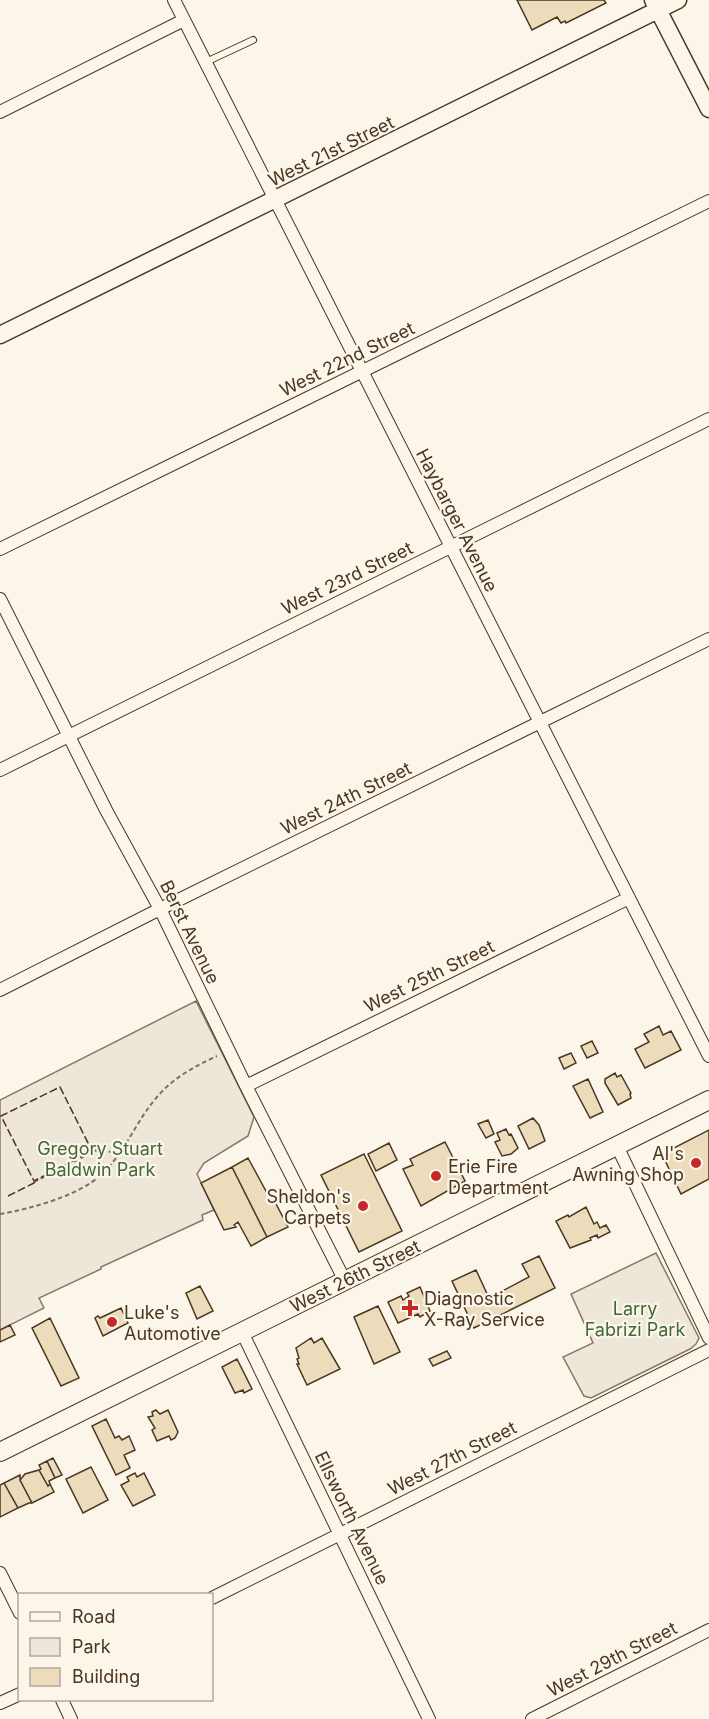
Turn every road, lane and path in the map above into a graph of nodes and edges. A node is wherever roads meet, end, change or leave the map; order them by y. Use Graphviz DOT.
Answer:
graph roads {
  1 [pos="174,0"];
  2 [pos="678,0"];
  3 [pos="656,5"];
  4 [pos="184,20"];
  5 [pos="253,40"];
  6 [pos="205,63"];
  7 [pos="709,109"];
  8 [pos="0,112"];
  9 [pos="275,200"];
  10 [pos="709,201"];
  11 [pos="0,335"];
  12 [pos="362,372"];
  13 [pos="709,419"];
  14 [pos="451,547"];
  15 [pos="0,549"];
  16 [pos="0,599"];
  17 [pos="709,639"];
  18 [pos="540,723"];
  19 [pos="69,736"];
  20 [pos="0,770"];
  21 [pos="629,898"];
  22 [pos="160,909"];
  23 [pos="0,990"];
  24 [pos="229,1051"];
  25 [pos="709,1056"];
  26 [pos="246,1086"];
  27 [pos="709,1100"];
  28 [pos="617,1146"];
  29 [pos="119,1153"];
  30 [pos="34,1182"];
  31 [pos="0,1214"];
  32 [pos="345,1281"];
  33 [pos="242,1332"];
  34 [pos="709,1338"];
  35 [pos="709,1350"];
  36 [pos="0,1452"];
  37 [pos="340,1534"];
  38 [pos="0,1573"];
  39 [pos="213,1598"];
  40 [pos="18,1609"];
  41 [pos="709,1630"];
  42 [pos="18,1695"];
  43 [pos="62,1701"];
  44 [pos="0,1703"];
  45 [pos="71,1719"];
  46 [pos="429,1719"];
  47 [pos="532,1719"];
  1 -- 4 [label="street, Haybarger Avenue"];
  2 -- 3 [label="street, West 21st Street"];
  3 -- 7 [label="street"];
  3 -- 9 [label="street, West 21st Street"];
  4 -- 6 [label="street, Haybarger Avenue"];
  4 -- 8 [label="street"];
  5 -- 6 [label="lane"];
  6 -- 9 [label="street, Haybarger Avenue"];
  9 -- 11 [label="street, West 21st Street"];
  9 -- 12 [label="street, Haybarger Avenue"];
  10 -- 12 [label="street, West 22nd Street"];
  12 -- 14 [label="street, Haybarger Avenue"];
  12 -- 15 [label="street, West 22nd Street"];
  13 -- 14 [label="street, West 23rd Street"];
  14 -- 18 [label="street, Haybarger Avenue"];
  14 -- 19 [label="street, West 23rd Street"];
  16 -- 19 [label="street, Berst Avenue"];
  17 -- 18 [label="street, West 24th Street"];
  18 -- 21 [label="street, Haybarger Avenue"];
  18 -- 22 [label="street, West 24th Street"];
  19 -- 20 [label="street, West 23rd Street"];
  19 -- 22 [label="street, Berst Avenue"];
  21 -- 25 [label="street, Haybarger Avenue"];
  21 -- 26 [label="street, West 25th Street"];
  22 -- 23 [label="street, West 24th Street"];
  22 -- 24 [label="street, Berst Avenue"];
  24 -- 26 [label="street, Berst Avenue"];
  24 -- 29 [label="path"];
  26 -- 32 [label="street, Berst Avenue"];
  27 -- 28 [label="main road, West 26th Street"];
  28 -- 32 [label="main road, West 26th Street"];
  28 -- 34 [label="street"];
  29 -- 30 [label="path"];
  29 -- 31 [label="path"];
  32 -- 33 [label="main road, West 26th Street"];
  33 -- 36 [label="main road, West 26th Street"];
  33 -- 37 [label="street, Ellsworth Avenue"];
  35 -- 37 [label="street, West 27th Street"];
  37 -- 39 [label="street, West 27th Street"];
  37 -- 46 [label="street, Ellsworth Avenue"];
  38 -- 40 [label="street"];
  41 -- 47 [label="street, West 29th Street"];
  42 -- 44 [label="street"];
  43 -- 45 [label="street"];
}
